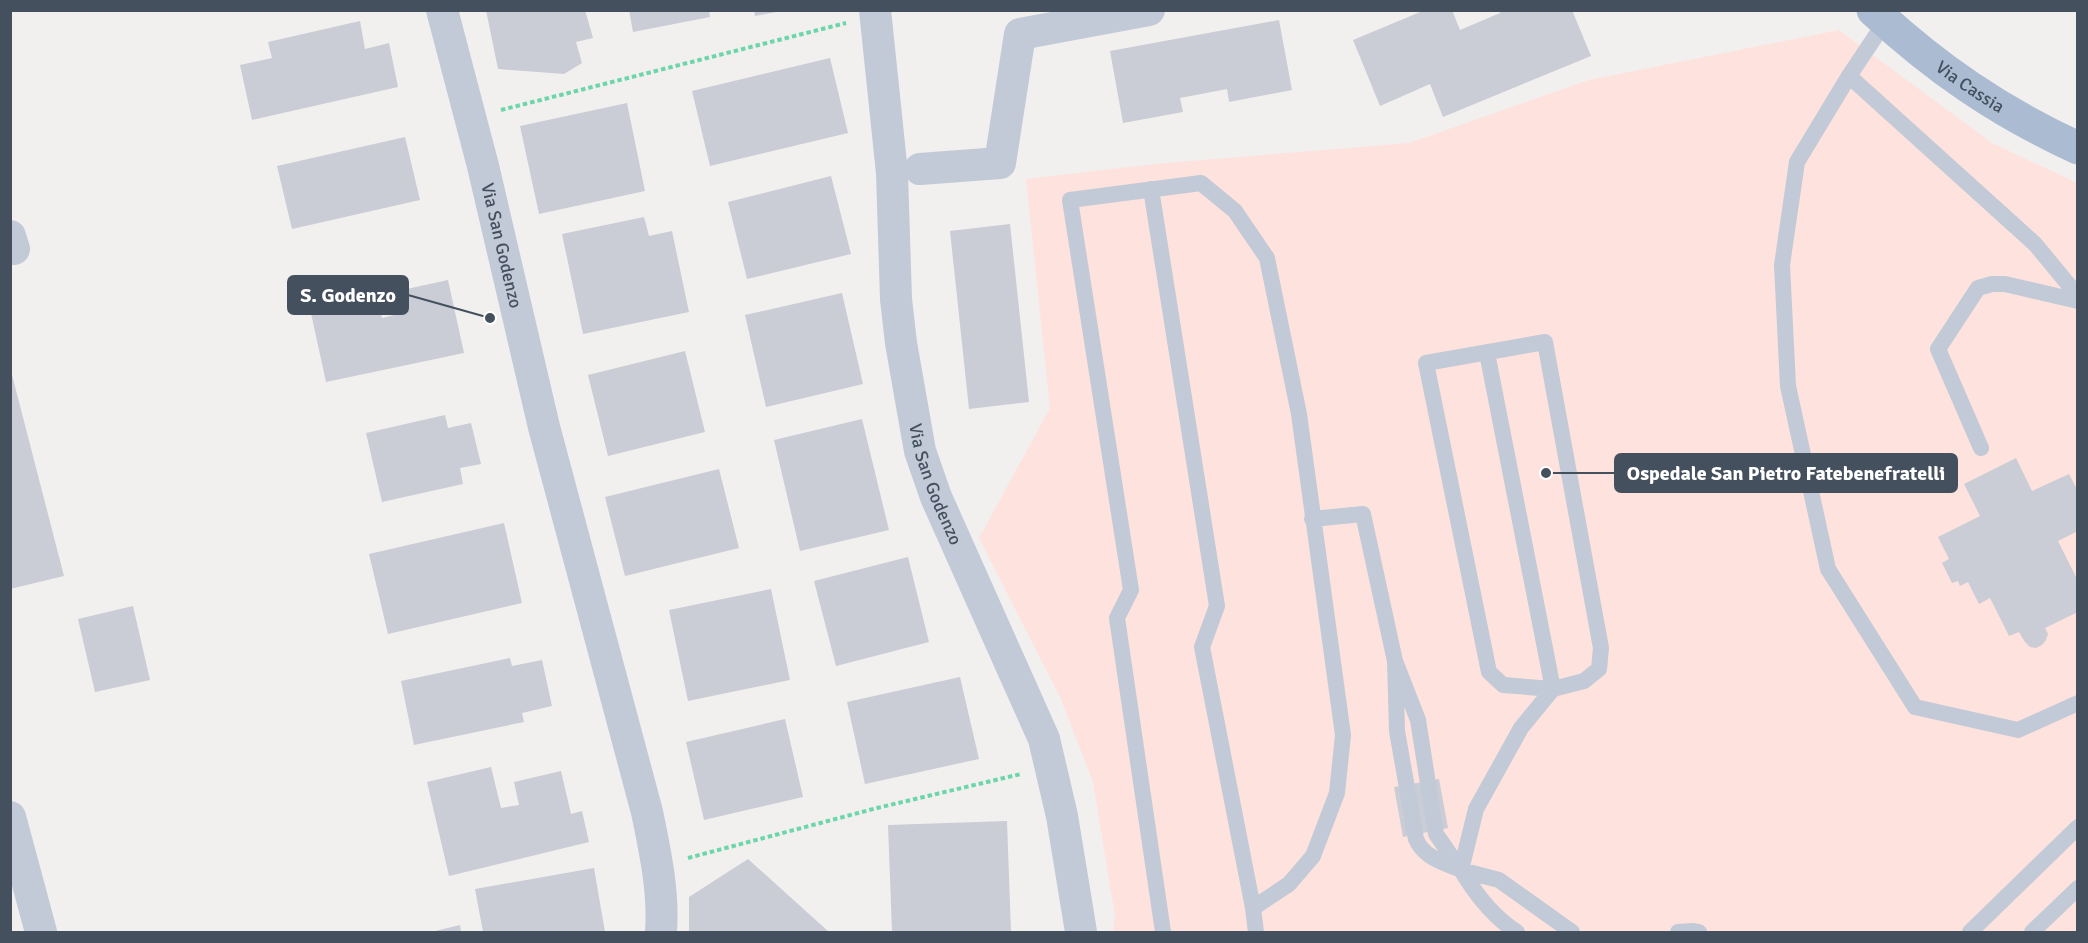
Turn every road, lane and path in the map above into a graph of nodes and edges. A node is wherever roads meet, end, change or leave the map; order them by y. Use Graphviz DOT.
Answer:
graph roads {
  1 [pos="442,10"];
  2 [pos="1149,10"];
  3 [pos="876,13"];
  4 [pos="1879,16"];
  5 [pos="1848,76"];
  6 [pos="470,118"];
  7 [pos="2078,148"];
  8 [pos="920,170"];
  9 [pos="1150,189"];
  10 [pos="2078,296"];
  11 [pos="2078,301"];
  12 [pos="1486,353"];
  13 [pos="1981,448"];
  14 [pos="1312,519"];
  15 [pos="1553,689"];
  16 [pos="2078,703"];
  17 [pos="1020,774"];
  18 [pos="10,817"];
  19 [pos="2078,827"];
  20 [pos="690,858"];
  21 [pos="1461,870"];
  22 [pos="2078,888"];
  23 [pos="20,892"];
  24 [pos="1254,908"];
  25 [pos="41,933"];
  26 [pos="661,933"];
  27 [pos="1081,933"];
  28 [pos="1163,933"];
  29 [pos="1256,933"];
  30 [pos="1517,933"];
  31 [pos="1572,933"];
  32 [pos="1678,933"];
  33 [pos="1699,933"];
  34 [pos="1970,933"];
  35 [pos="2032,933"];
  1 -- 6 [label="street, Via San Godenzo"];
  2 -- 8 [label="street"];
  3 -- 6 [label="path"];
  3 -- 27 [label="street, Via San Godenzo"];
  4 -- 5 [label="lane"];
  4 -- 7 [label="main road, Via Cassia"];
  5 -- 10 [label="lane"];
  5 -- 16 [label="lane"];
  6 -- 26 [label="street, Via San Godenzo"];
  9 -- 14 [label="lane"];
  9 -- 24 [label="lane"];
  9 -- 28 [label="lane"];
  11 -- 13 [label="lane"];
  12 -- 15 [label="lane"];
  12 -- 15 [label="lane"];
  12 -- 15 [label="lane"];
  14 -- 21 [label="lane"];
  14 -- 24 [label="lane"];
  15 -- 21 [label="lane"];
  17 -- 20 [label="path"];
  18 -- 23 [label="street"];
  19 -- 34 [label="lane"];
  21 -- 30 [label="lane"];
  21 -- 31 [label="lane"];
  22 -- 35 [label="lane"];
  23 -- 25 [label="street"];
  24 -- 29 [label="lane"];
  32 -- 33 [label="lane"];
}
